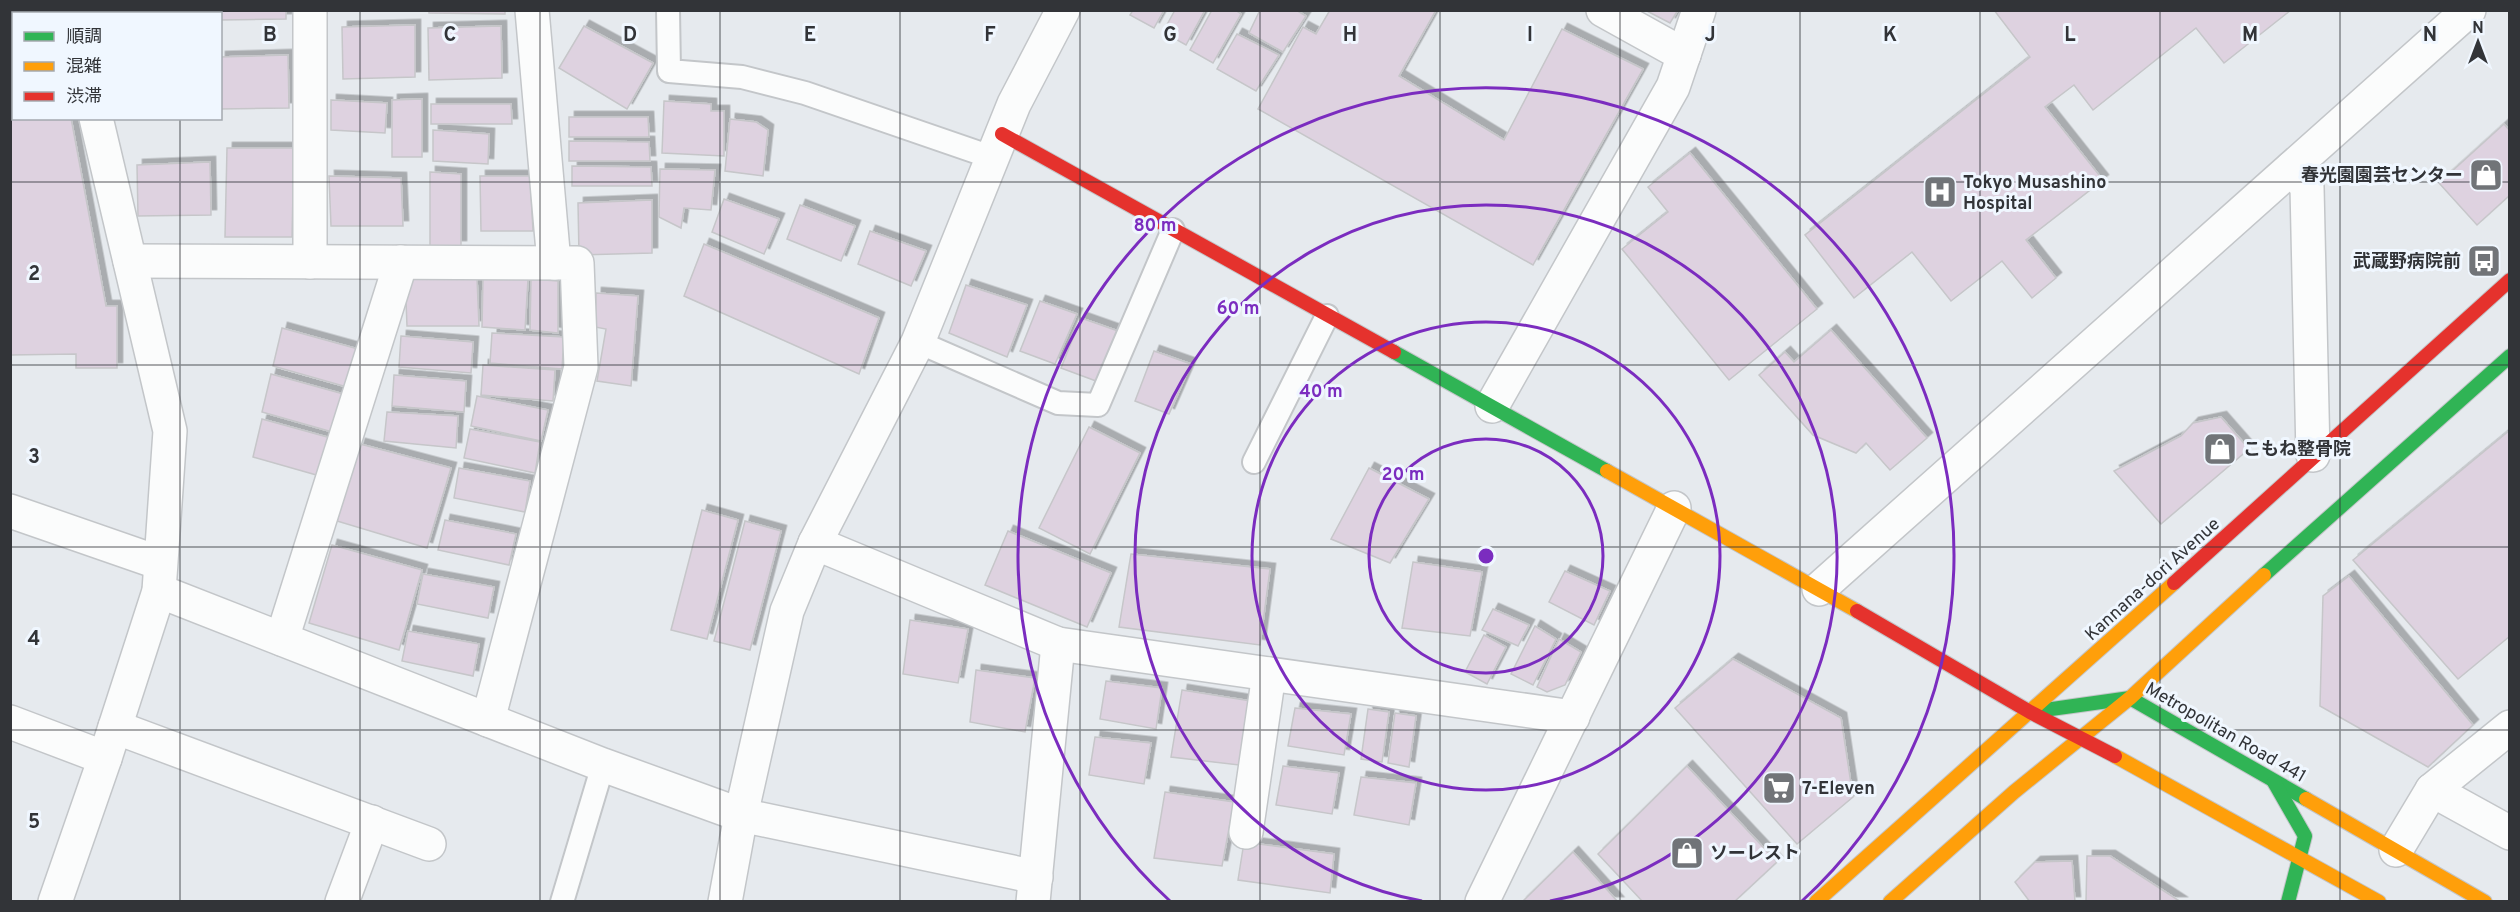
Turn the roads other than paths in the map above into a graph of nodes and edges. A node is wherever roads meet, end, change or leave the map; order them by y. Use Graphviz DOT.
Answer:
graph roads {
  1 [pos="310,10"];
  2 [pos="532,10"];
  3 [pos="668,10"];
  4 [pos="1063,10"];
  5 [pos="1603,10"];
  6 [pos="1700,10"];
  7 [pos="2469,10"];
  8 [pos="1684,55"];
  9 [pos="96,120"];
  10 [pos="997,146"];
  11 [pos="2292,168"];
  12 [pos="1173,230"];
  13 [pos="130,261"];
  14 [pos="310,262"];
  15 [pos="401,262"];
  16 [pos="554,263"];
  17 [pos="2510,280"];
  18 [pos="1327,316"];
  19 [pos="918,342"];
  20 [pos="2510,356"];
  21 [pos="1492,406"];
  22 [pos="2313,455"];
  23 [pos="1254,462"];
  24 [pos="1674,508"];
  25 [pos="10,511"];
  26 [pos="815,543"];
  27 [pos="160,577"];
  28 [pos="1819,589"];
  29 [pos="282,639"];
  30 [pos="1058,644"];
  31 [pos="1269,674"];
  32 [pos="2130,698"];
  33 [pos="2030,712"];
  34 [pos="1573,717"];
  35 [pos="488,720"];
  36 [pos="10,722"];
  37 [pos="115,727"];
  38 [pos="2510,728"];
  39 [pos="2080,737"];
  40 [pos="105,758"];
  41 [pos="603,765"];
  42 [pos="2273,780"];
  43 [pos="2432,790"];
  44 [pos="741,815"];
  45 [pos="372,822"];
  46 [pos="1246,832"];
  47 [pos="2510,833"];
  48 [pos="429,844"];
  49 [pos="2396,850"];
  50 [pos="2301,857"];
  51 [pos="1034,889"];
  52 [pos="55,902"];
  53 [pos="342,902"];
  54 [pos="562,902"];
  55 [pos="725,902"];
  56 [pos="1482,902"];
  57 [pos="1816,902"];
  58 [pos="1890,902"];
  59 [pos="2288,902"];
  60 [pos="2379,902"];
  61 [pos="2485,902"];
  1 -- 14 [label="street"];
  2 -- 16 [label="street"];
  3 -- 10 [label="lane"];
  4 -- 10 [label="street"];
  5 -- 8 [label="street"];
  6 -- 8 [label="street"];
  7 -- 11 [label="street"];
  8 -- 21 [label="street"];
  9 -- 13 [label="street"];
  10 -- 12 [label="main road"];
  10 -- 19 [label="street"];
  11 -- 22 [label="street"];
  11 -- 28 [label="street"];
  12 -- 18 [label="main road"];
  12 -- 19 [label="lane"];
  13 -- 14 [label="street"];
  13 -- 27 [label="street"];
  14 -- 15 [label="street"];
  15 -- 16 [label="street"];
  15 -- 29 [label="street"];
  16 -- 35 [label="street"];
  17 -- 22 [label="main road, Kannana-dori Avenue"];
  18 -- 21 [label="main road"];
  18 -- 23 [label="lane"];
  19 -- 26 [label="street"];
  20 -- 32 [label="main road"];
  21 -- 24 [label="main road"];
  22 -- 33 [label="main road, Kannana-dori Avenue"];
  24 -- 28 [label="main road"];
  24 -- 34 [label="street"];
  25 -- 27 [label="street"];
  26 -- 30 [label="street"];
  26 -- 44 [label="street"];
  27 -- 29 [label="street"];
  27 -- 37 [label="street"];
  28 -- 33 [label="main road"];
  29 -- 35 [label="street"];
  30 -- 31 [label="street"];
  30 -- 51 [label="street"];
  31 -- 34 [label="street"];
  31 -- 46 [label="street"];
  32 -- 33 [label="main road, Metropolitan Road 441"];
  32 -- 39 [label="main road"];
  32 -- 42 [label="main road, Metropolitan Road 441"];
  33 -- 39 [label="main road"];
  33 -- 57 [label="main road, Kannana-dori Avenue"];
  34 -- 56 [label="street"];
  35 -- 41 [label="street"];
  36 -- 40 [label="street"];
  37 -- 40 [label="street"];
  37 -- 45 [label="street"];
  38 -- 43 [label="street"];
  39 -- 50 [label="main road"];
  39 -- 58 [label="main road"];
  40 -- 52 [label="street"];
  41 -- 44 [label="street"];
  41 -- 54 [label="lane"];
  42 -- 49 [label="main road, Metropolitan Road 441"];
  42 -- 50 [label="main road"];
  43 -- 47 [label="street"];
  43 -- 49 [label="street"];
  44 -- 51 [label="street"];
  44 -- 55 [label="street"];
  45 -- 48 [label="street"];
  45 -- 53 [label="street"];
  49 -- 61 [label="main road, Metropolitan Road 441"];
  50 -- 59 [label="main road"];
  50 -- 60 [label="main road"];
}
